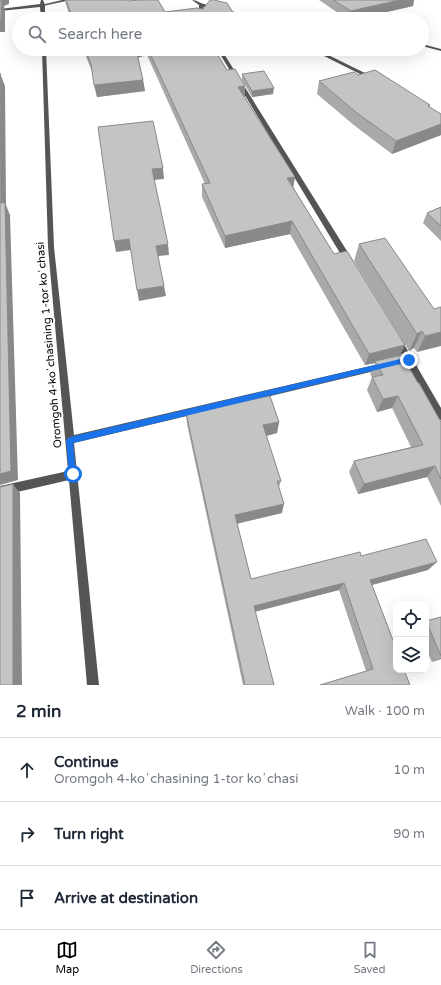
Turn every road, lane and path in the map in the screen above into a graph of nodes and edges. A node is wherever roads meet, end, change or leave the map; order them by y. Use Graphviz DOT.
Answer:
graph roads {
  1 [pos="69,0"];
  2 [pos="194,0"];
  3 [pos="43,2"];
  4 [pos="200,5"];
  5 [pos="0,10"];
  6 [pos="200,12"];
  7 [pos="230,12"];
  8 [pos="429,47"];
  9 [pos="441,50"];
  10 [pos="44,56"];
  11 [pos="223,56"];
  12 [pos="326,56"];
  13 [pos="379,82"];
  14 [pos="351,265"];
  15 [pos="393,333"];
  16 [pos="402,362"];
  17 [pos="441,416"];
  18 [pos="70,440"];
  19 [pos="73,474"];
  20 [pos="0,491"];
  21 [pos="93,685"];
  1 -- 3 [label="street"];
  2 -- 4 [label="street"];
  3 -- 5 [label="street"];
  4 -- 6 [label="street"];
  4 -- 7 [label="street"];
  8 -- 9 [label="street"];
  10 -- 18 [label="street, Oromgoh 4-koʻchasining 1-tor koʻchasi"];
  11 -- 14 [label="street"];
  12 -- 13 [label="street"];
  15 -- 16 [label="street"];
  16 -- 17 [label="street"];
  16 -- 18 [label="street"];
  18 -- 19 [label="street, Oromgoh 4-koʻchasining 1-tor koʻchasi"];
  19 -- 20 [label="street"];
  19 -- 21 [label="street, Oromgoh 4-koʻchasining 1-tor koʻchasi"];
}
